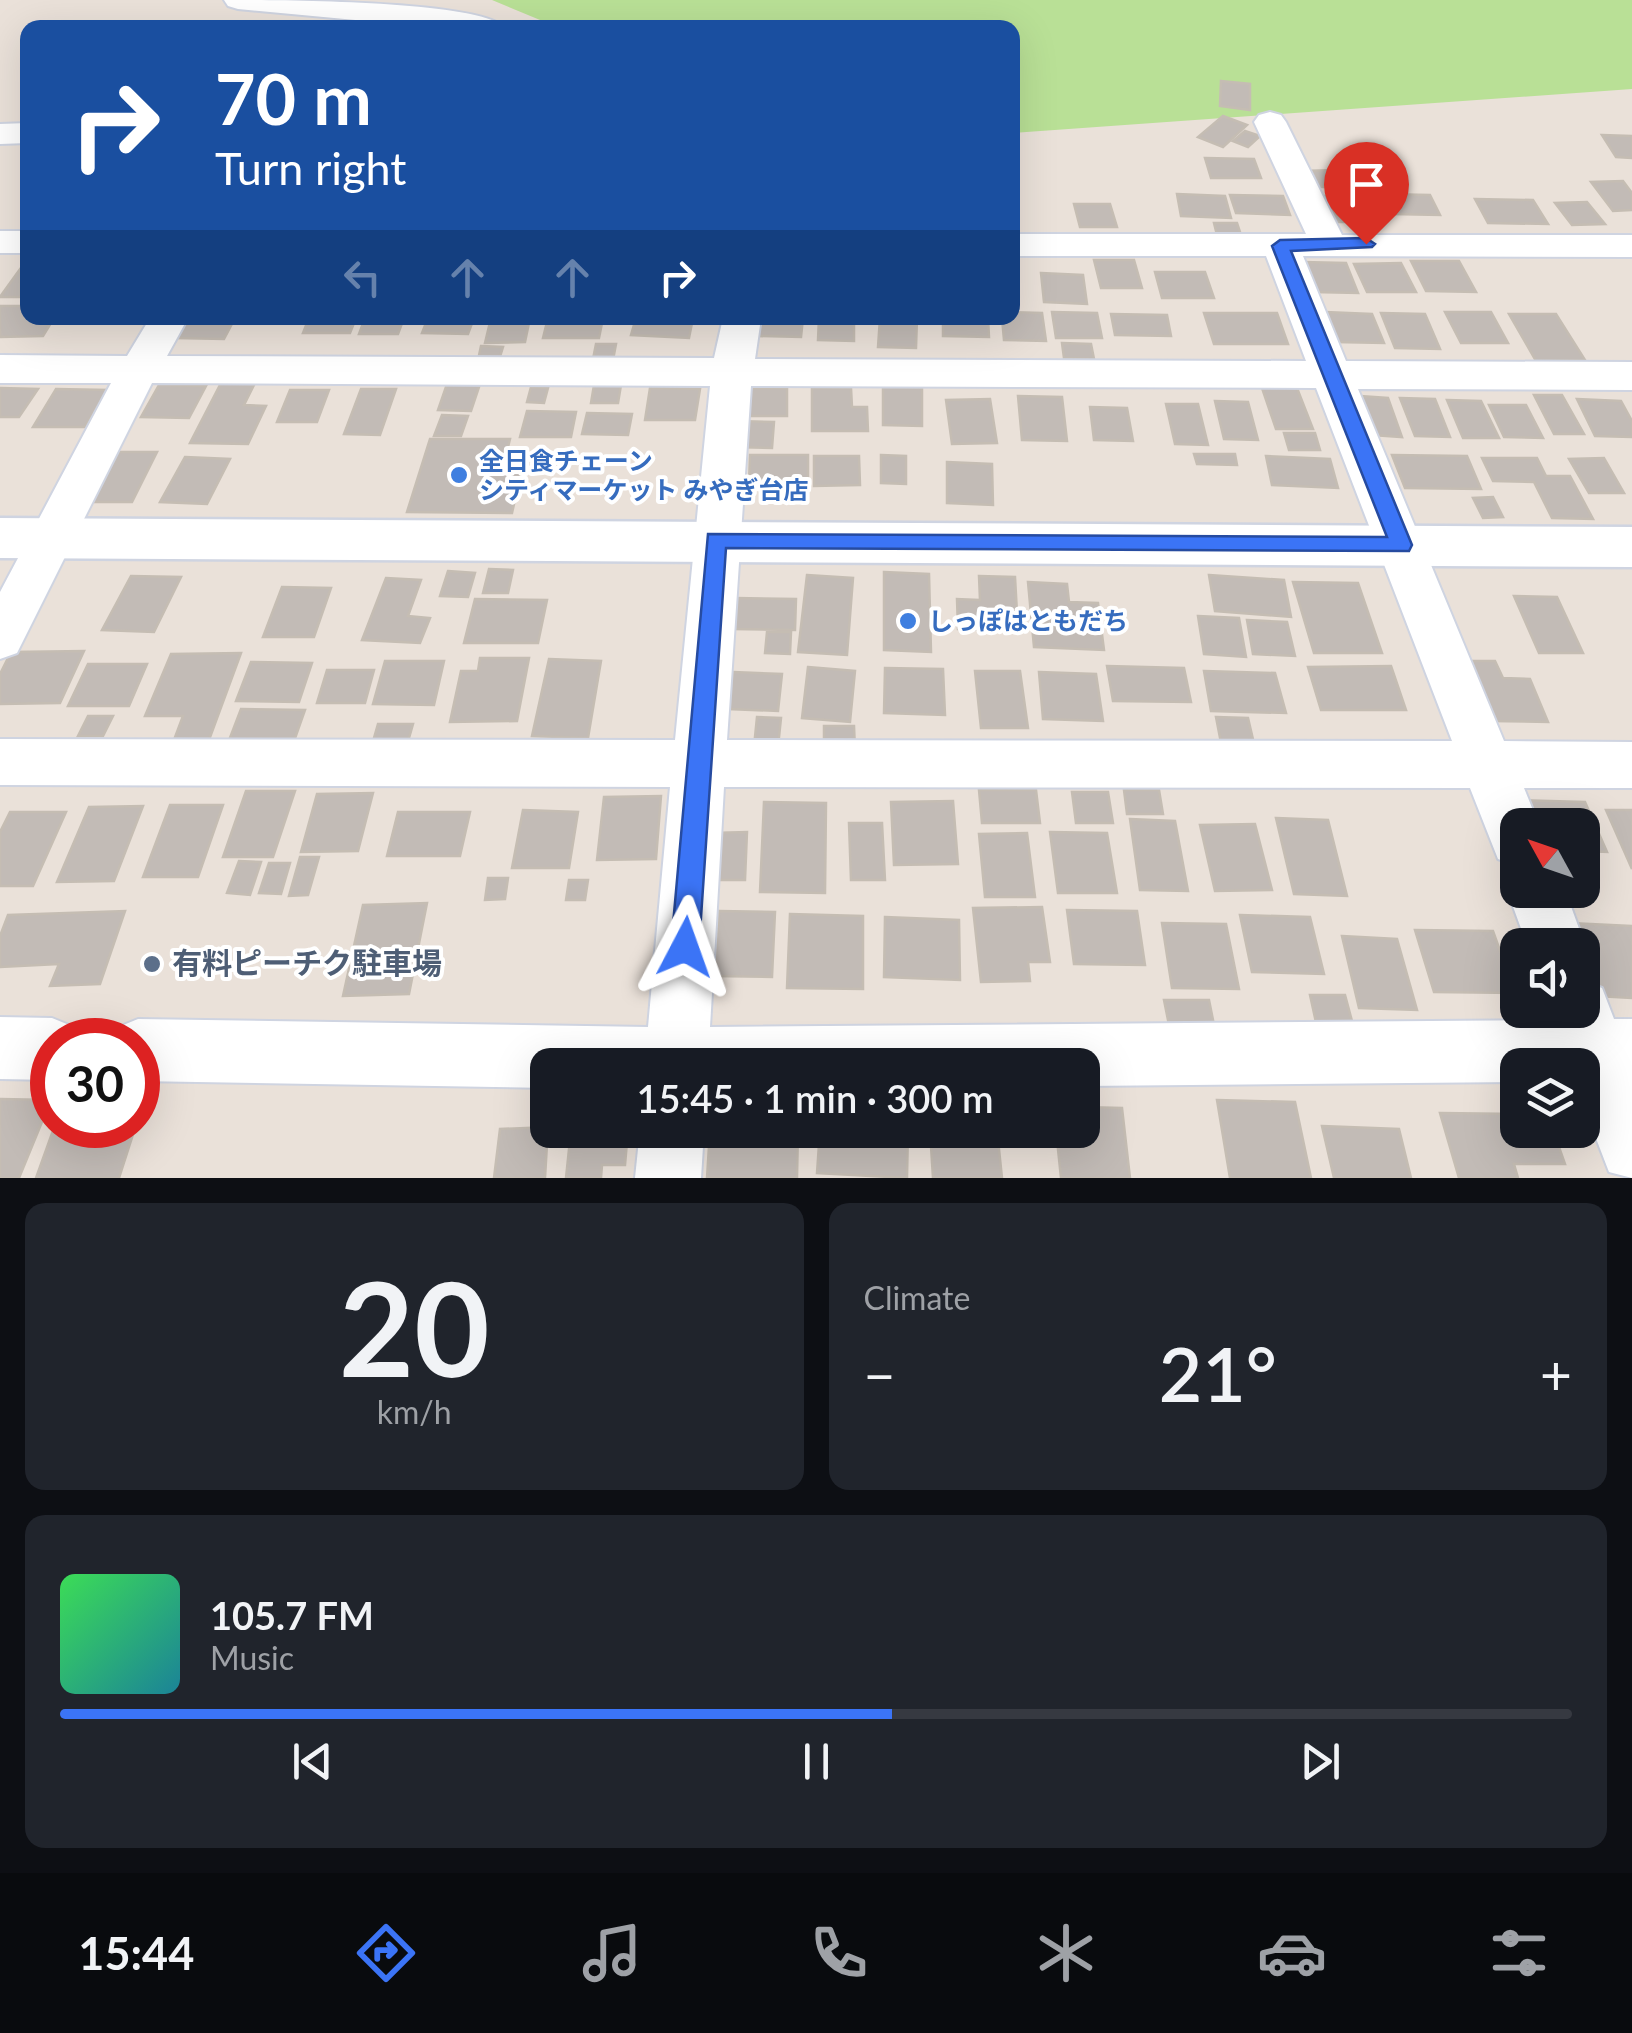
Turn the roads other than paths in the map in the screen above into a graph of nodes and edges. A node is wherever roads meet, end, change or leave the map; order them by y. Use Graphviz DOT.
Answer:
graph roads {
  1 [pos="238,0"];
  2 [pos="447,20"];
  3 [pos="1270,122"];
  4 [pos="1020,244"];
  5 [pos="1328,244"];
  6 [pos="1280,246"];
  7 [pos="1632,246"];
  8 [pos="165,325"];
  9 [pos="741,325"];
  10 [pos="0,369"];
  11 [pos="139,369"];
  12 [pos="732,372"];
  13 [pos="1332,374"];
  14 [pos="1632,376"];
  15 [pos="54,537"];
  16 [pos="0,538"];
  17 [pos="716,540"];
  18 [pos="1401,545"];
  19 [pos="1632,547"];
  20 [pos="0,639"];
  21 [pos="699,760"];
  22 [pos="0,762"];
  23 [pos="1489,764"];
  24 [pos="1632,765"];
  25 [pos="1506,808"];
  26 [pos="1602,1036"];
  27 [pos="0,1048"];
  28 [pos="677,1048"];
  29 [pos="30,1049"];
  30 [pos="160,1050"];
  31 [pos="1100,1050"];
  32 [pos="530,1059"];
  33 [pos="670,1148"];
  34 [pos="1632,1149"];
  35 [pos="668,1178"];
  1 -- 2 [label="street"];
  3 -- 5 [label="street"];
  4 -- 6 [label="street"];
  5 -- 6 [label="street"];
  5 -- 7 [label="street"];
  6 -- 13 [label="street"];
  8 -- 11 [label="street"];
  9 -- 12 [label="street"];
  10 -- 11 [label="street"];
  11 -- 12 [label="street"];
  11 -- 15 [label="street"];
  12 -- 13 [label="street"];
  12 -- 17 [label="street"];
  13 -- 14 [label="street"];
  13 -- 18 [label="street"];
  15 -- 16 [label="street"];
  15 -- 17 [label="street"];
  15 -- 20 [label="street"];
  17 -- 18 [label="street"];
  17 -- 21 [label="street"];
  18 -- 19 [label="street"];
  18 -- 23 [label="street"];
  21 -- 22 [label="street"];
  21 -- 23 [label="street"];
  21 -- 28 [label="street"];
  23 -- 24 [label="street"];
  23 -- 25 [label="street"];
  26 -- 31 [label="street"];
  26 -- 34 [label="street"];
  27 -- 29 [label="street"];
  30 -- 32 [label="street"];
  33 -- 35 [label="street"];
}
